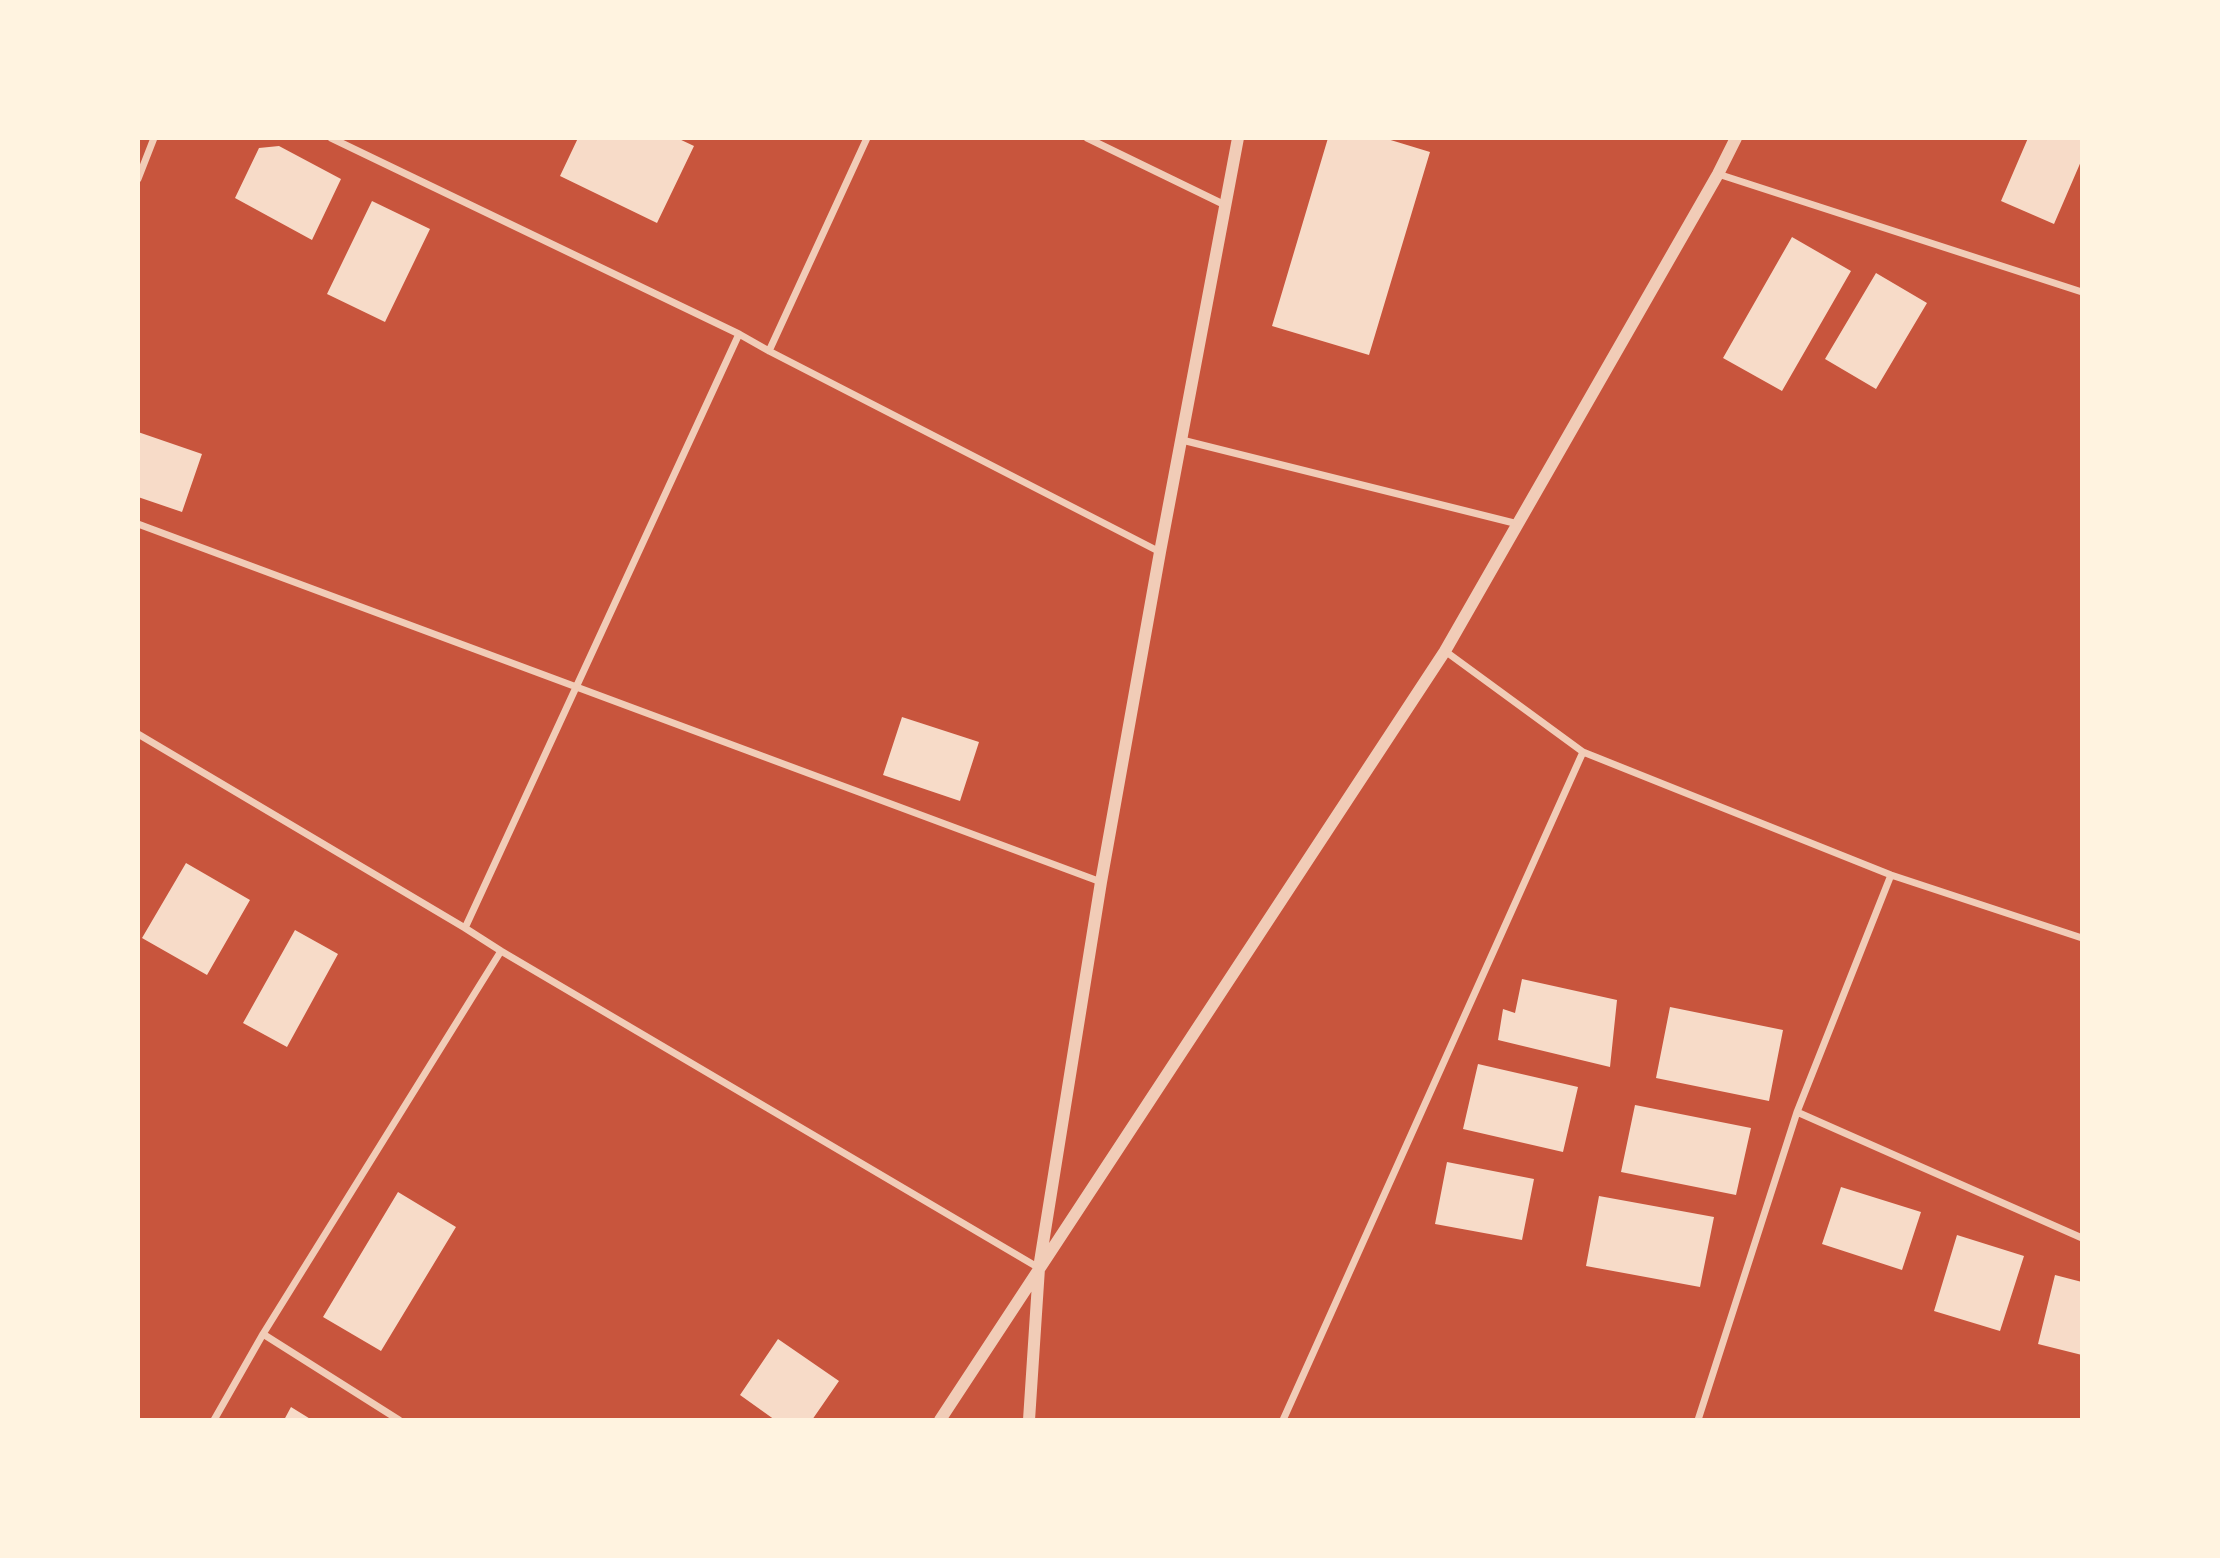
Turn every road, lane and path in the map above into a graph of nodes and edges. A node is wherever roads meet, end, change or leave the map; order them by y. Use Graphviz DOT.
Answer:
graph roads {
  1 [pos="154,138"];
  2 [pos="331,138"];
  3 [pos="867,138"];
  4 [pos="1087,138"];
  5 [pos="1238,138"];
  6 [pos="1736,138"];
  7 [pos="138,154"];
  8 [pos="146,159"];
  9 [pos="1718,174"];
  10 [pos="138,179"];
  11 [pos="1225,205"];
  12 [pos="2082,292"];
  13 [pos="739,334"];
  14 [pos="769,351"];
  15 [pos="1182,440"];
  16 [pos="138,524"];
  17 [pos="1518,524"];
  18 [pos="1160,552"];
  19 [pos="1445,651"];
  20 [pos="575,687"];
  21 [pos="138,734"];
  22 [pos="1583,752"];
  23 [pos="1891,874"];
  24 [pos="1101,882"];
  25 [pos="466,929"];
  26 [pos="2082,938"];
  27 [pos="500,951"];
  28 [pos="1797,1112"];
  29 [pos="2082,1238"];
  30 [pos="1039,1268"];
  31 [pos="262,1334"];
  32 [pos="214,1420"];
  33 [pos="398,1420"];
  34 [pos="940,1420"];
  35 [pos="1030,1420"];
  36 [pos="1283,1420"];
  37 [pos="1698,1420"];
  1 -- 8 [label="street"];
  2 -- 13 [label="street"];
  3 -- 14 [label="street"];
  4 -- 11 [label="street"];
  5 -- 11 [label="street"];
  6 -- 9 [label="street"];
  7 -- 8 [label="street"];
  8 -- 10 [label="street"];
  9 -- 12 [label="street"];
  9 -- 17 [label="street"];
  11 -- 15 [label="street"];
  13 -- 14 [label="street"];
  13 -- 20 [label="street"];
  14 -- 18 [label="street"];
  15 -- 17 [label="street"];
  15 -- 18 [label="street"];
  16 -- 20 [label="street"];
  17 -- 19 [label="street"];
  18 -- 24 [label="street"];
  19 -- 22 [label="street"];
  19 -- 30 [label="street"];
  20 -- 24 [label="street"];
  20 -- 25 [label="street"];
  21 -- 25 [label="street"];
  22 -- 23 [label="street"];
  22 -- 36 [label="street"];
  23 -- 26 [label="street"];
  23 -- 28 [label="street"];
  24 -- 30 [label="street"];
  25 -- 27 [label="street"];
  27 -- 30 [label="street"];
  27 -- 31 [label="street"];
  28 -- 29 [label="street"];
  28 -- 37 [label="street"];
  30 -- 34 [label="street"];
  30 -- 35 [label="street"];
  31 -- 32 [label="street"];
  31 -- 33 [label="street"];
}
